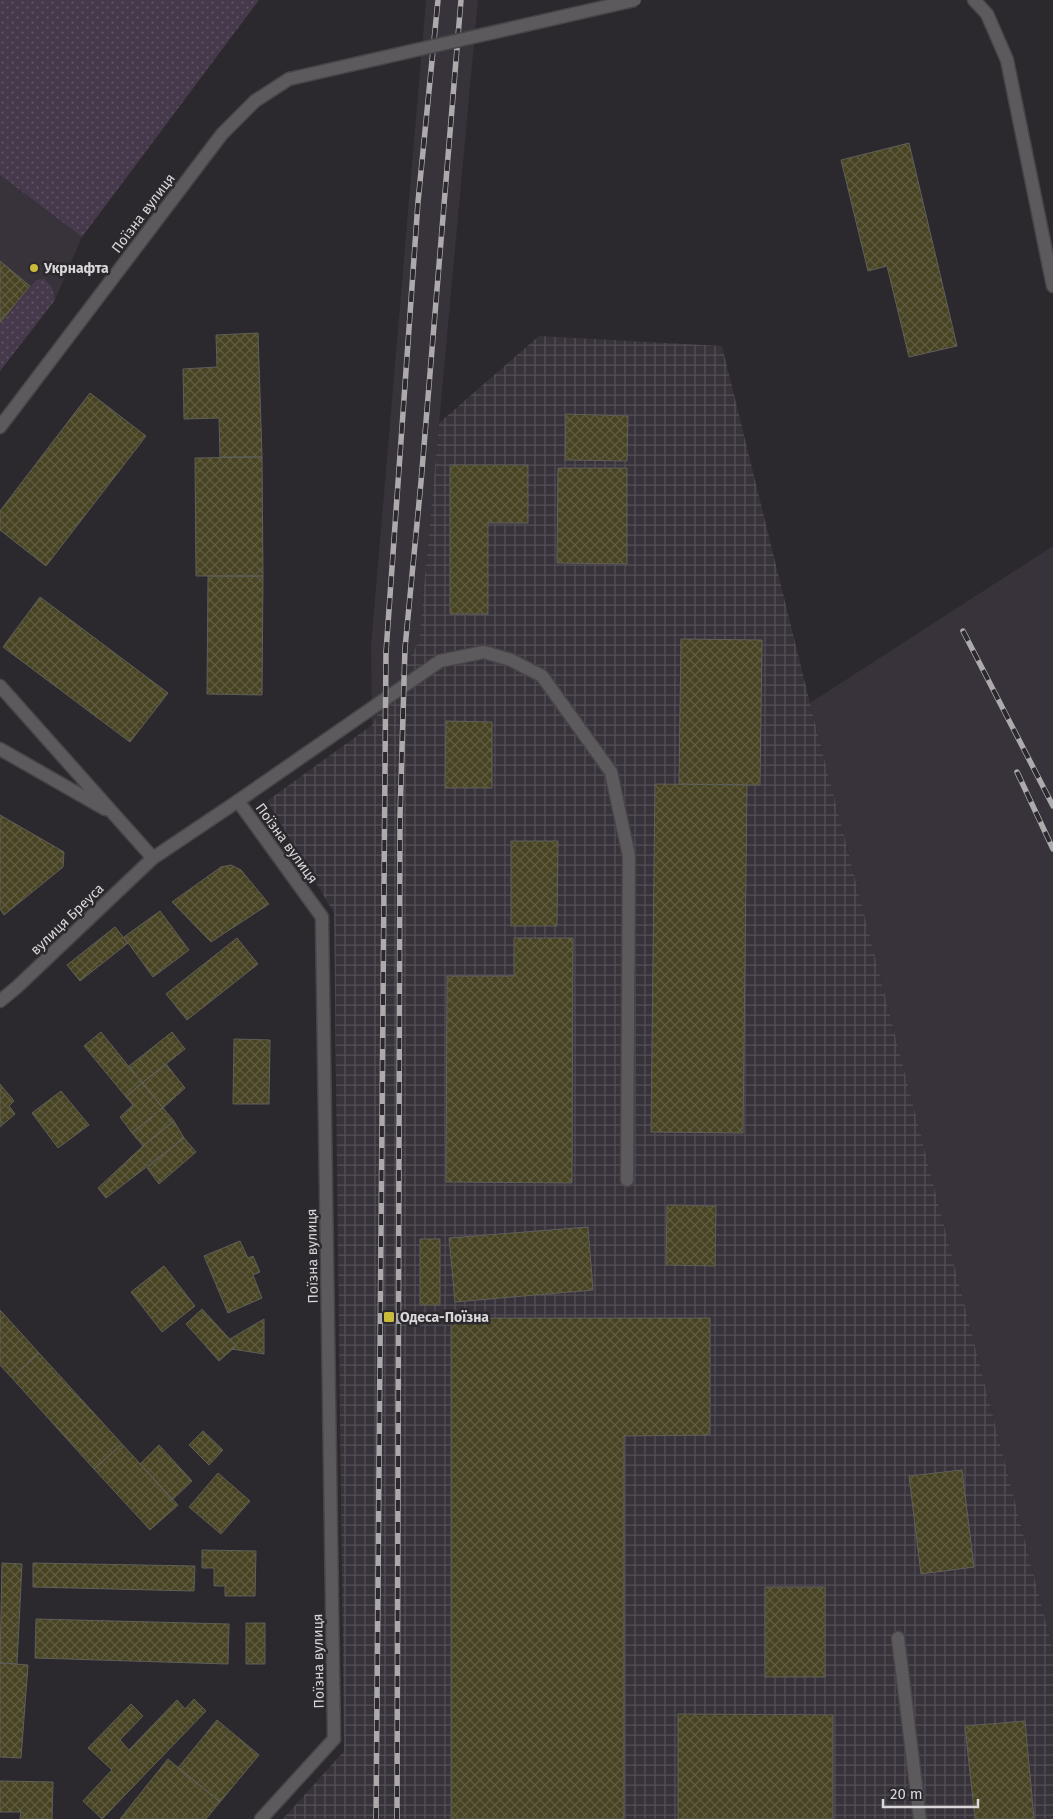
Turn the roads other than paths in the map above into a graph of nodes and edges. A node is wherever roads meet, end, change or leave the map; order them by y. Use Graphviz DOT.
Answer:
graph roads {
  1 [pos="635,0"];
  2 [pos="974,0"];
  3 [pos="1053,286"];
  4 [pos="0,427"];
  5 [pos="0,686"];
  6 [pos="0,749"];
  7 [pos="238,800"];
  8 [pos="114,814"];
  9 [pos="153,858"];
  10 [pos="0,1001"];
  11 [pos="627,1180"];
  12 [pos="898,1638"];
  13 [pos="260,1819"];
  14 [pos="920,1819"];
  1 -- 4 [label="street, Поїзна вулиця, bridge"];
  2 -- 3 [label="street"];
  5 -- 8 [label="street"];
  6 -- 8 [label="street"];
  7 -- 9 [label="street, вулиця Бреуса"];
  7 -- 11 [label="street, вулиця Бреуса"];
  7 -- 13 [label="street, Поїзна вулиця"];
  8 -- 9 [label="street"];
  9 -- 10 [label="street, вулиця Бреуса"];
  12 -- 14 [label="street"];
}
